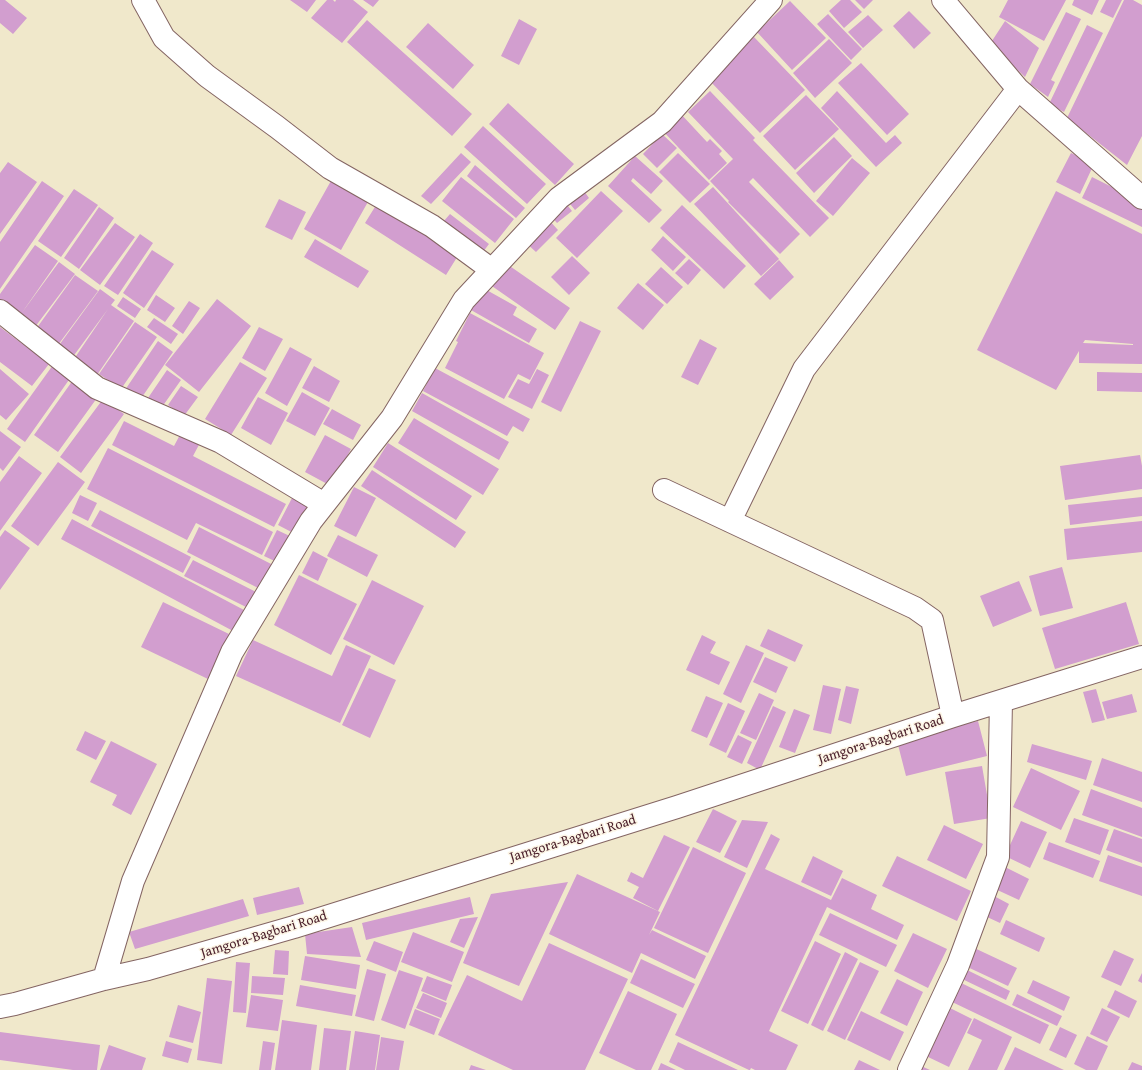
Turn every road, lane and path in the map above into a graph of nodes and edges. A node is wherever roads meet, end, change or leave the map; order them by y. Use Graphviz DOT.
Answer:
graph roads {
  1 [pos="143,0"];
  2 [pos="771,0"];
  3 [pos="943,0"];
  4 [pos="1018,90"];
  5 [pos="1142,198"];
  6 [pos="492,270"];
  7 [pos="0,312"];
  8 [pos="664,490"];
  9 [pos="324,504"];
  10 [pos="730,521"];
  11 [pos="1142,657"];
  12 [pos="1001,701"];
  13 [pos="953,716"];
  14 [pos="104,979"];
  15 [pos="0,1007"];
  16 [pos="909,1070"];
  1 -- 6 [label="street"];
  2 -- 6 [label="street"];
  3 -- 4 [label="street"];
  4 -- 5 [label="street"];
  4 -- 10 [label="street"];
  6 -- 9 [label="street"];
  7 -- 9 [label="street"];
  8 -- 10 [label="street"];
  9 -- 14 [label="street"];
  10 -- 13 [label="street"];
  11 -- 12 [label="street, Jamgora-Bagbari Road"];
  12 -- 13 [label="street, Jamgora-Bagbari Road"];
  12 -- 16 [label="street"];
  13 -- 14 [label="street, Jamgora-Bagbari Road"];
  14 -- 15 [label="street, Jamgora-Bagbari Road"];
}
